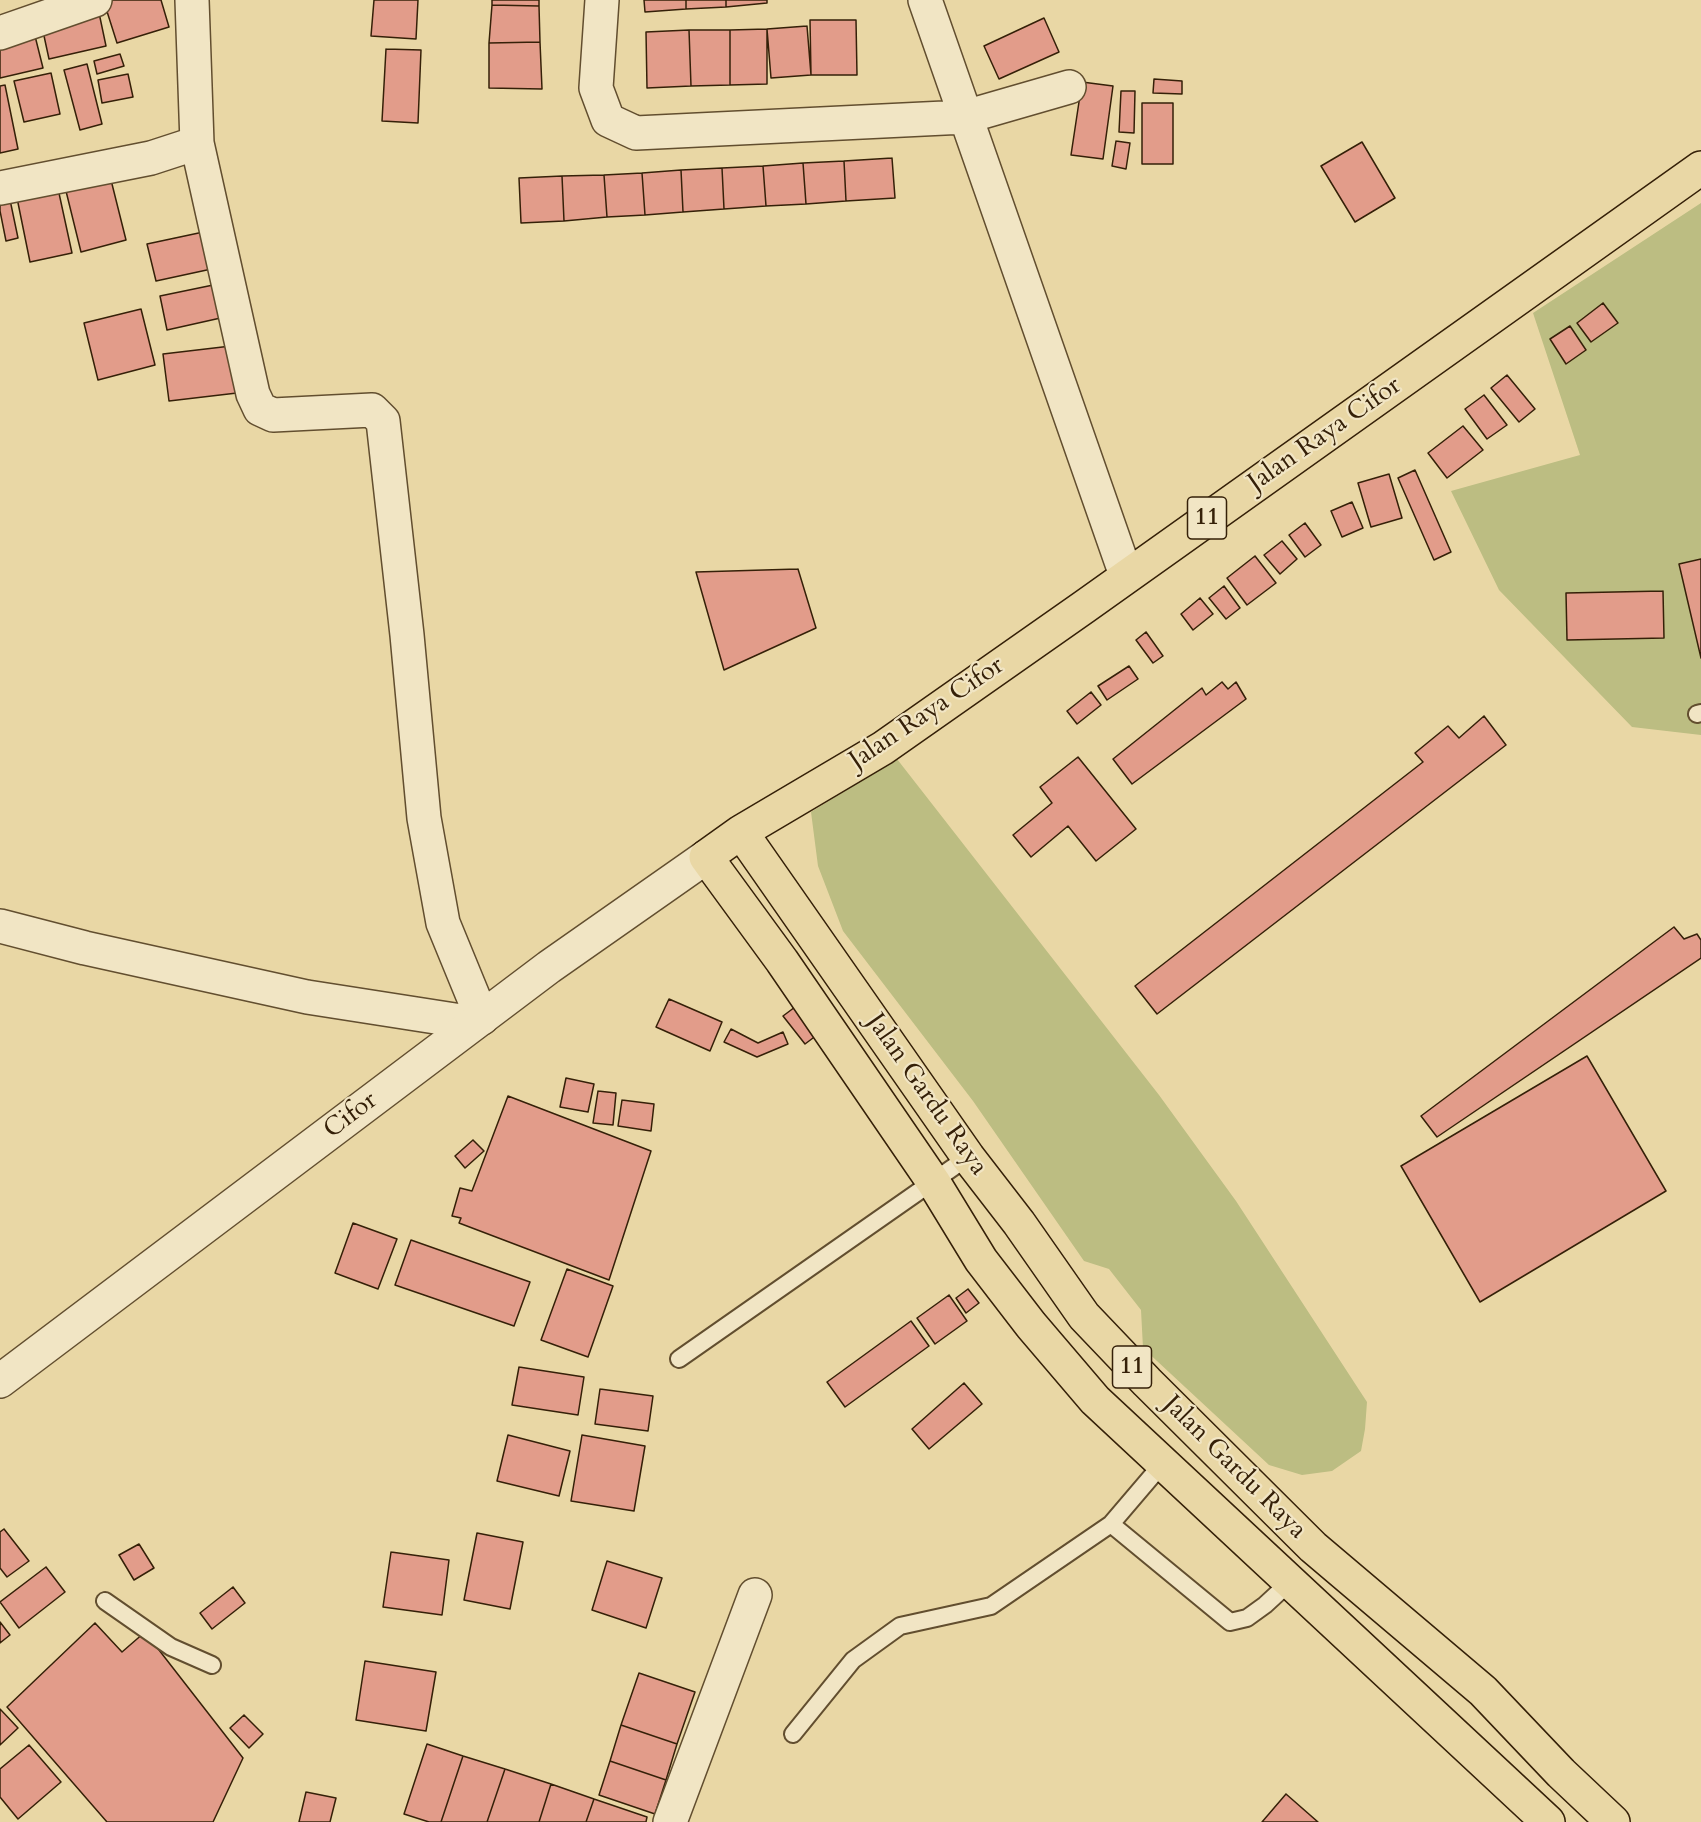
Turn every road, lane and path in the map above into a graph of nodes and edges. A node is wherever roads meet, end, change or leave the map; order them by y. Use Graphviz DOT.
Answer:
graph roads {
  1 [pos="95,0"];
  2 [pos="192,0"];
  3 [pos="602,0"];
  4 [pos="925,0"];
  5 [pos="0,33"];
  6 [pos="1069,87"];
  7 [pos="964,117"];
  8 [pos="197,143"];
  9 [pos="1701,168"];
  10 [pos="0,188"];
  11 [pos="1126,575"];
  12 [pos="741,832"];
  13 [pos="706,857"];
  14 [pos="0,926"];
  15 [pos="478,1020"];
  16 [pos="968,1157"];
  17 [pos="934,1183"];
  18 [pos="679,1359"];
  19 [pos="0,1381"];
  20 [pos="1163,1463"];
  21 [pos="1111,1524"];
  22 [pos="1291,1581"];
  23 [pos="755,1595"];
  24 [pos="105,1601"];
  25 [pos="212,1665"];
  26 [pos="793,1734"];
  27 [pos="670,1822"];
  28 [pos="1548,1822"];
  29 [pos="1613,1822"];
  1 -- 5 [label="street"];
  2 -- 8 [label="street"];
  3 -- 7 [label="street"];
  4 -- 7 [label="street"];
  6 -- 7 [label="street"];
  7 -- 11 [label="street"];
  8 -- 10 [label="street"];
  8 -- 15 [label="street"];
  9 -- 11 [label="highway, Jalan Raya Cifor / 11"];
  11 -- 12 [label="highway, Jalan Raya Cifor / 11"];
  12 -- 13 [label="highway, Jalan Raya Cifor / 11"];
  12 -- 16 [label="highway, Jalan Gardu Raya / 11"];
  13 -- 15 [label="street, Cifor"];
  13 -- 17 [label="highway, Jalan Gardu Raya / 11"];
  14 -- 15 [label="street"];
  15 -- 19 [label="street, Cifor"];
  16 -- 17 [label="lane"];
  16 -- 29 [label="highway, Jalan Gardu Raya / 11"];
  17 -- 18 [label="lane"];
  17 -- 20 [label="highway, Jalan Gardu Raya / 11"];
  20 -- 21 [label="lane"];
  20 -- 22 [label="highway, Jalan Gardu Raya / 11"];
  21 -- 22 [label="lane"];
  21 -- 26 [label="lane"];
  22 -- 28 [label="highway, Jalan Gardu Raya / 11"];
  23 -- 27 [label="street"];
  24 -- 25 [label="lane"];
}
